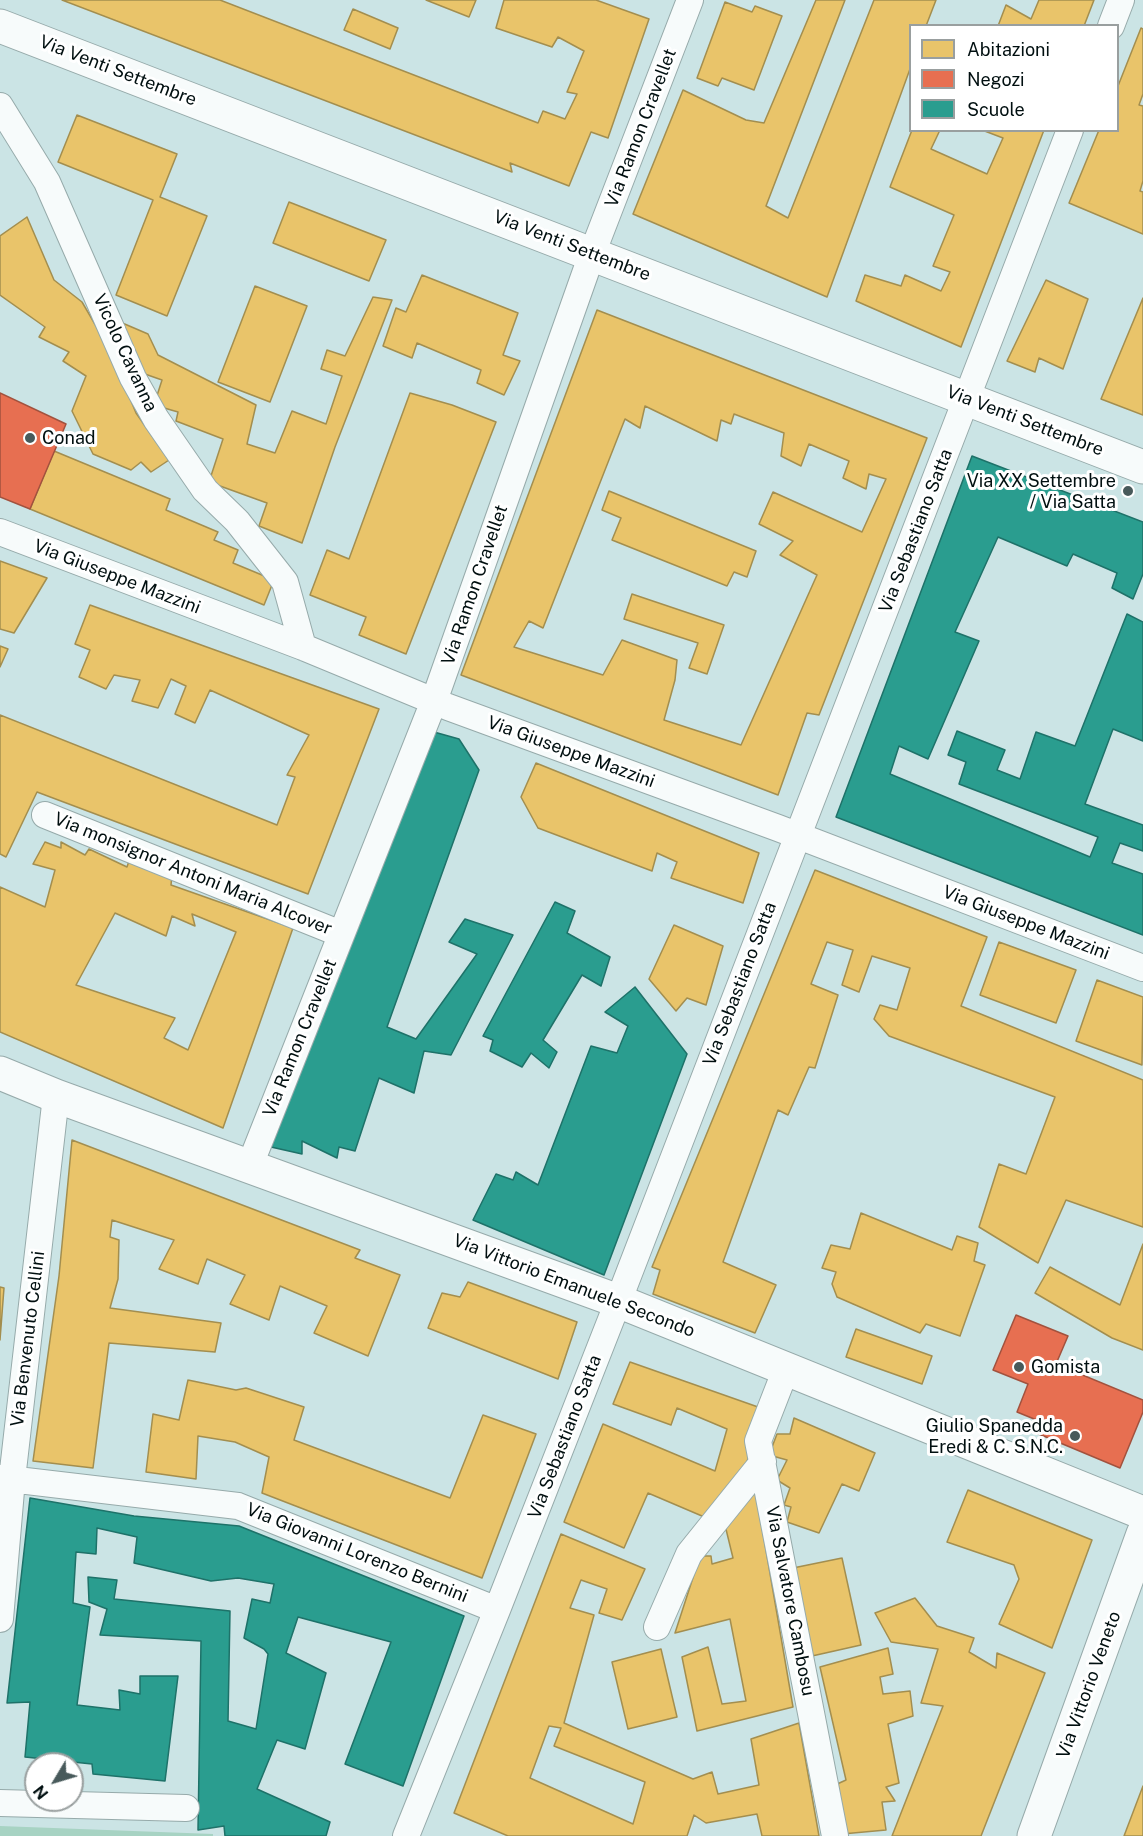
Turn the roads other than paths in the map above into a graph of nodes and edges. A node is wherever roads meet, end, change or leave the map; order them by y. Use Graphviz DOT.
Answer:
graph roads {
  1 [pos="1121,0"];
  2 [pos="688,1"];
  3 [pos="1112,24"];
  4 [pos="0,26"];
  5 [pos="0,106"];
  6 [pos="1069,132"];
  7 [pos="592,254"];
  8 [pos="967,399"];
  9 [pos="1143,467"];
  10 [pos="0,532"];
  11 [pos="303,647"];
  12 [pos="434,701"];
  13 [pos="45,815"];
  14 [pos="798,836"];
  15 [pos="342,934"];
  16 [pos="1143,968"];
  17 [pos="0,1073"];
  18 [pos="56,1096"];
  19 [pos="250,1165"];
  20 [pos="618,1301"];
  21 [pos="786,1369"];
  22 [pos="763,1462"];
  23 [pos="6,1478"];
  24 [pos="1143,1513"];
  25 [pos="1143,1534"];
  26 [pos="497,1610"];
  27 [pos="0,1619"];
  28 [pos="657,1628"];
  29 [pos="0,1803"];
  30 [pos="186,1808"];
  31 [pos="406,1836"];
  32 [pos="835,1836"];
  33 [pos="1034,1836"];
  1 -- 3 [label="street"];
  2 -- 7 [label="street, Via Ramon Cravellet"];
  4 -- 7 [label="main road, Via Venti Settembre"];
  5 -- 11 [label="street, Vicolo Cavanna"];
  6 -- 8 [label="street, Via Sebastiano Satta"];
  7 -- 8 [label="main road, Via Venti Settembre"];
  7 -- 12 [label="street, Via Ramon Cravellet"];
  8 -- 9 [label="main road, Via Venti Settembre"];
  8 -- 14 [label="street, Via Sebastiano Satta"];
  10 -- 11 [label="street, Via Giuseppe Mazzini"];
  11 -- 12 [label="street, Via Giuseppe Mazzini"];
  12 -- 14 [label="street, Via Giuseppe Mazzini"];
  12 -- 15 [label="street, Via Ramon Cravellet"];
  13 -- 15 [label="street, Via monsignor Antoni Maria Alcover"];
  14 -- 16 [label="street, Via Giuseppe Mazzini"];
  14 -- 20 [label="street, Via Sebastiano Satta"];
  15 -- 19 [label="street, Via Ramon Cravellet"];
  17 -- 18 [label="main road, Via Vittorio Emanuele Secondo"];
  18 -- 19 [label="main road, Via Vittorio Emanuele Secondo"];
  18 -- 23 [label="street, Via Benvenuto Cellini"];
  19 -- 20 [label="main road, Via Vittorio Emanuele Secondo"];
  20 -- 21 [label="main road, Via Vittorio Emanuele Secondo"];
  20 -- 26 [label="street, Via Sebastiano Satta"];
  21 -- 22 [label="street, Via Salvatore Cambosu"];
  21 -- 24 [label="main road, Via Vittorio Emanuele Secondo"];
  22 -- 28 [label="street"];
  22 -- 32 [label="street, Via Salvatore Cambosu"];
  23 -- 26 [label="street, Via Giovanni Lorenzo Bernini"];
  23 -- 27 [label="street, Via Benvenuto Cellini"];
  25 -- 33 [label="main road, Via Vittorio Veneto"];
  26 -- 31 [label="street, Via Sebastiano Satta"];
  29 -- 30 [label="street"];
}
